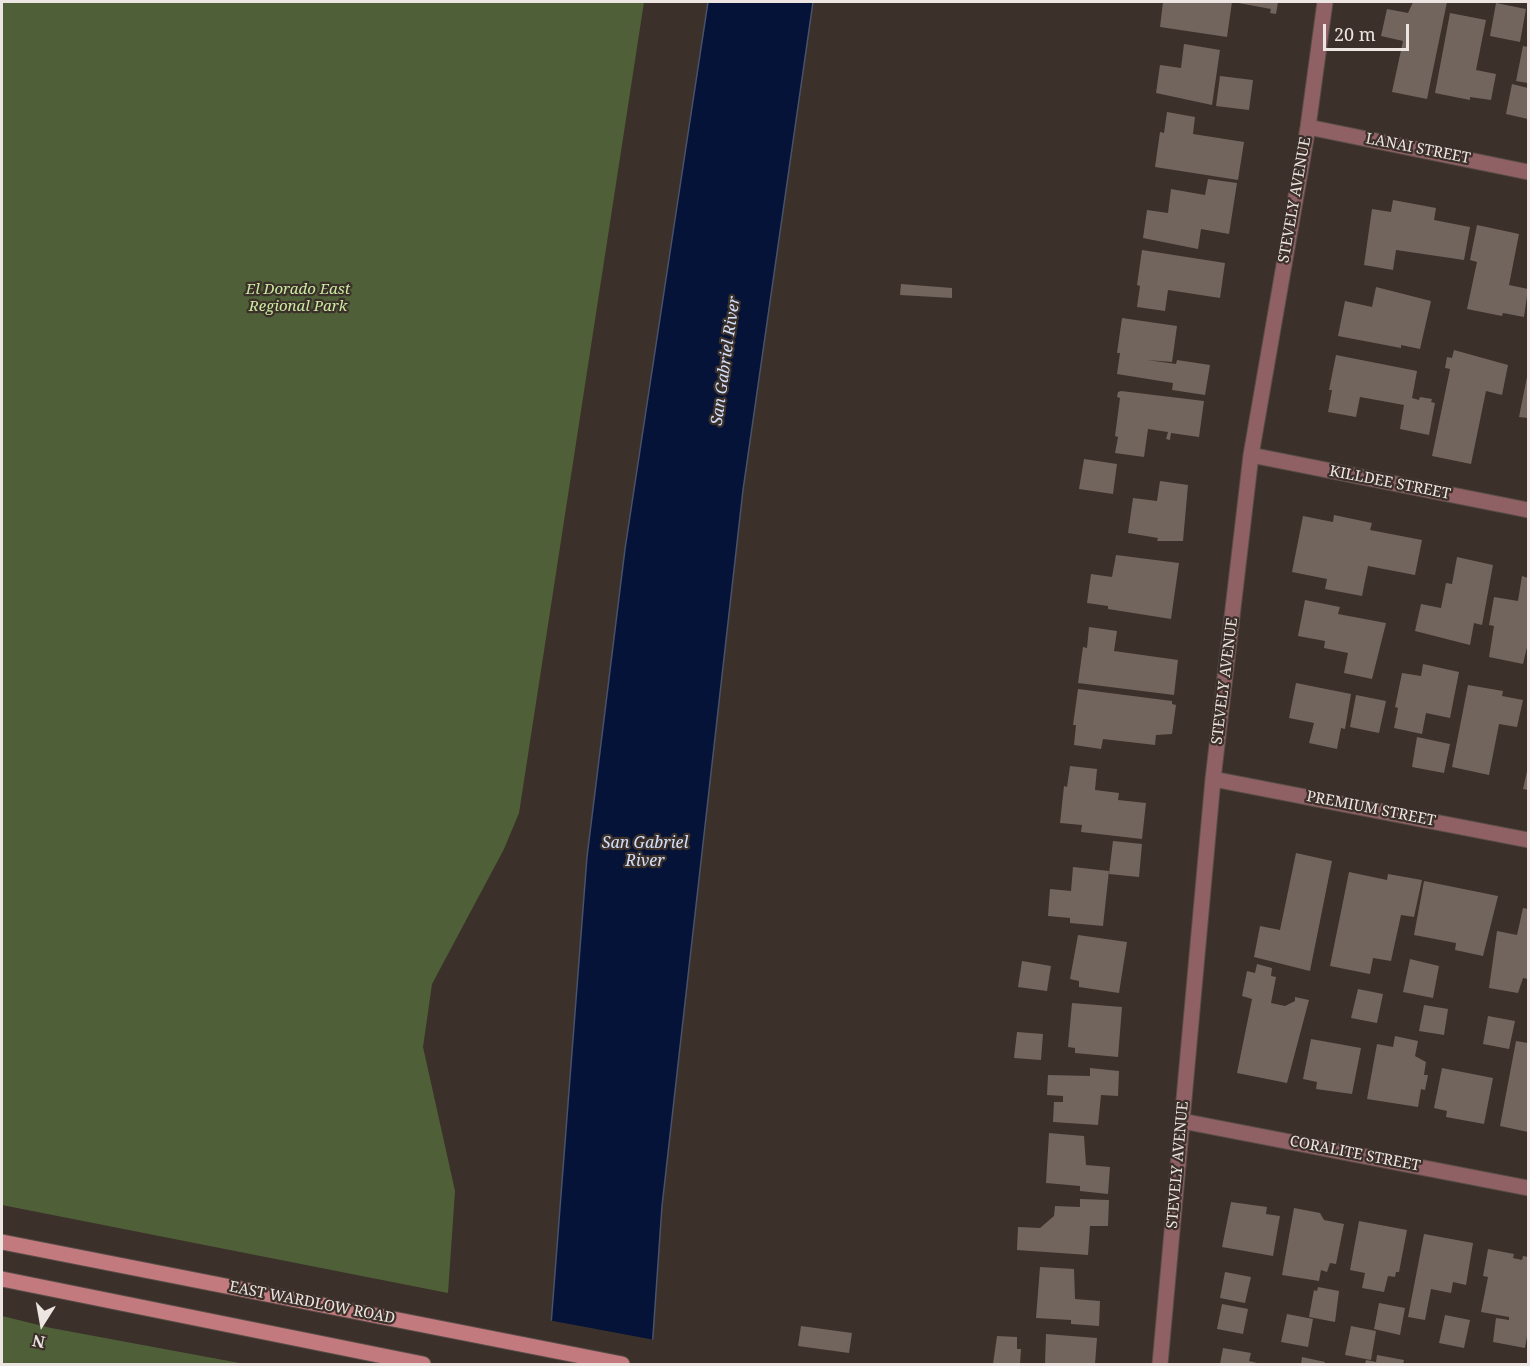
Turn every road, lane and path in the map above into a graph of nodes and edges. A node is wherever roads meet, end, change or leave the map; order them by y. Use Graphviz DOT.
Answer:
graph roads {
  1 [pos="1324,2"];
  2 [pos="1308,127"];
  3 [pos="1528,172"];
  4 [pos="1251,455"];
  5 [pos="1528,510"];
  6 [pos="1213,779"];
  7 [pos="1528,840"];
  8 [pos="1182,1121"];
  9 [pos="1528,1188"];
  10 [pos="2,1242"];
  11 [pos="2,1280"];
  12 [pos="423,1365"];
  13 [pos="622,1365"];
  14 [pos="1160,1365"];
  1 -- 2 [label="street, STEVELY AVENUE"];
  2 -- 3 [label="street, LANAI STREET"];
  2 -- 4 [label="street, STEVELY AVENUE"];
  4 -- 5 [label="street, KILLDEE STREET"];
  4 -- 6 [label="street, STEVELY AVENUE"];
  6 -- 7 [label="street, PREMIUM STREET"];
  6 -- 8 [label="street, STEVELY AVENUE"];
  8 -- 9 [label="street, CORALITE STREET"];
  8 -- 14 [label="street, STEVELY AVENUE"];
  10 -- 13 [label="main road, EAST WARDLOW ROAD"];
  11 -- 12 [label="main road"];
}
